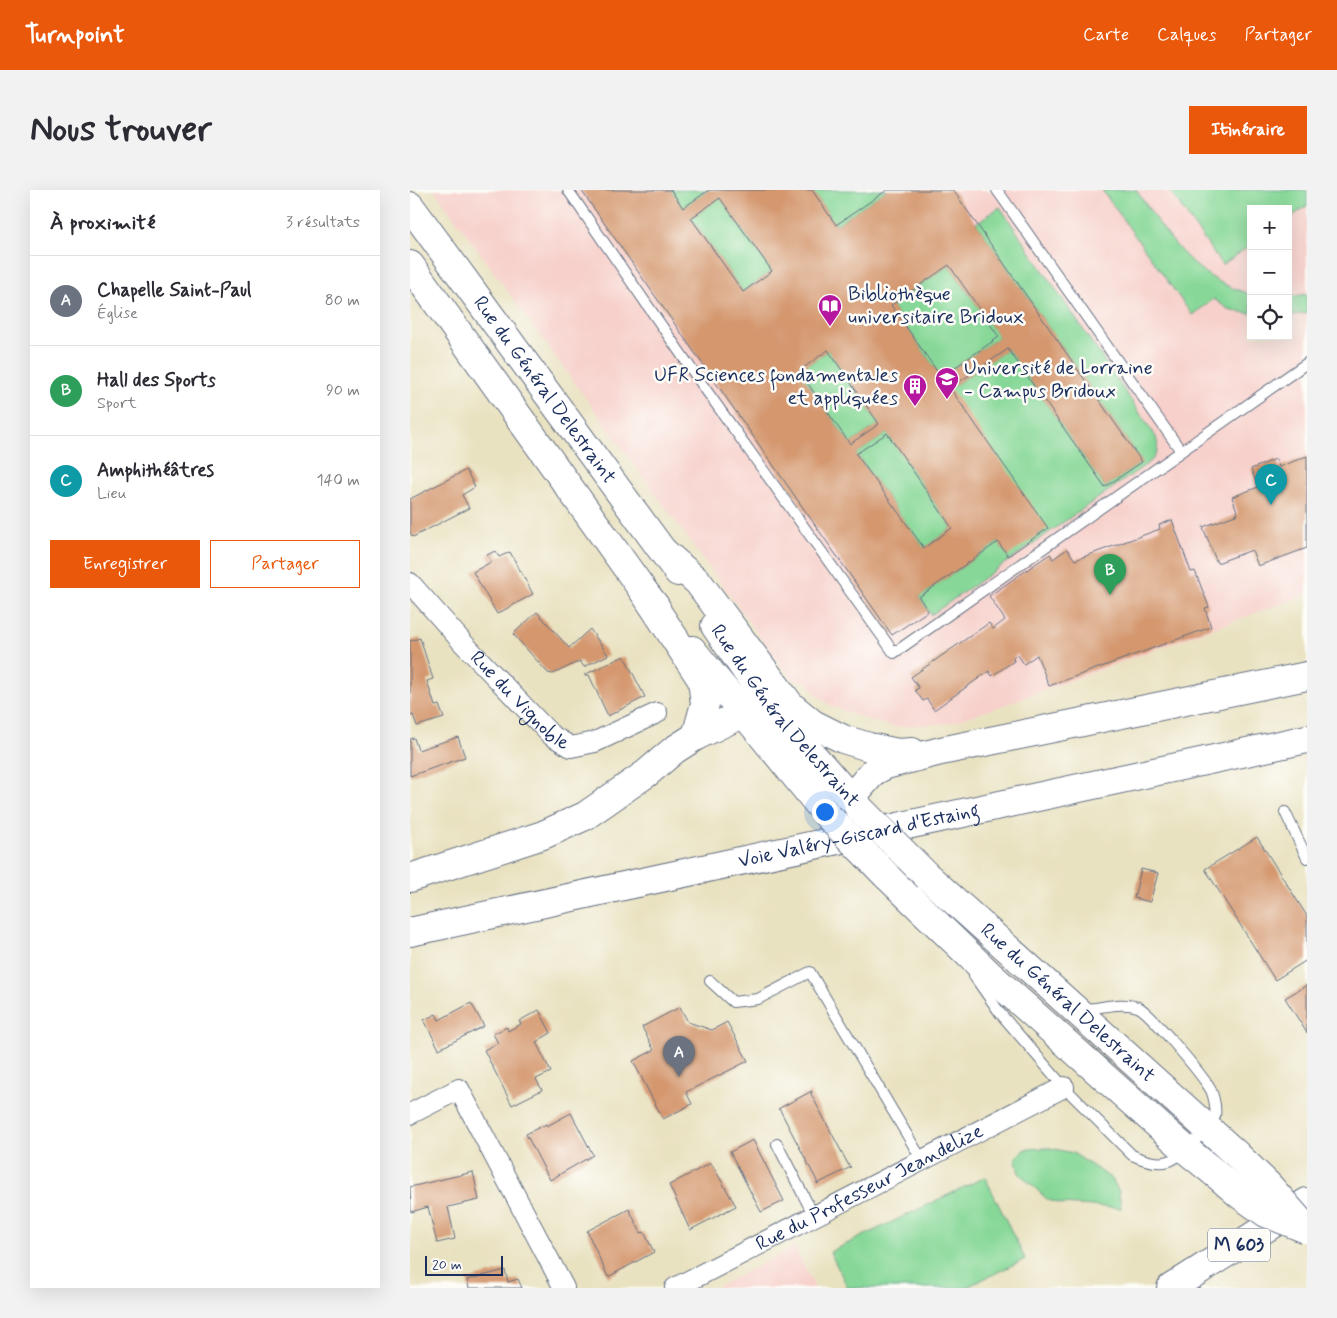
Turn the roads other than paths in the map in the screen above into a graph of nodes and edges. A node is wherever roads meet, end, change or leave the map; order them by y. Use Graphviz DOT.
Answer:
graph roads {
  1 [pos="568,190"];
  2 [pos="997,190"];
  3 [pos="410,206"];
  4 [pos="410,265"];
  5 [pos="1307,363"];
  6 [pos="1181,451"];
  7 [pos="665,553"];
  8 [pos="410,583"];
  9 [pos="642,589"];
  10 [pos="1307,676"];
  11 [pos="744,713"];
  12 [pos="657,714"];
  13 [pos="776,714"];
  14 [pos="696,736"];
  15 [pos="1307,739"];
  16 [pos="941,752"];
  17 [pos="857,805"];
  18 [pos="1286,812"];
  19 [pos="837,825"];
  20 [pos="1307,858"];
  21 [pos="410,878"];
  22 [pos="942,930"];
  23 [pos="410,932"];
  24 [pos="710,981"];
  25 [pos="1074,1009"];
  26 [pos="1064,1087"];
  27 [pos="410,1114"];
  28 [pos="1207,1128"];
  29 [pos="777,1144"];
  30 [pos="1185,1149"];
  31 [pos="922,1160"];
  32 [pos="1307,1202"];
  33 [pos="814,1216"];
  34 [pos="1307,1229"];
  35 [pos="564,1288"];
  36 [pos="675,1288"];
  37 [pos="1171,1288"];
  1 -- 6 [label="lane"];
  2 -- 6 [label="lane"];
  3 -- 7 [label="main road, Rue du Général Delestraint"];
  4 -- 9 [label="main road, Rue du Général Delestraint"];
  5 -- 6 [label="lane"];
  7 -- 13 [label="main road, Rue du Général Delestraint"];
  7 -- 16 [label="main road"];
  8 -- 12 [label="street, Rue du Vignoble"];
  9 -- 11 [label="main road, Rue du Général Delestraint"];
  9 -- 14 [label="main road"];
  10 -- 16 [label="main road"];
  11 -- 13 [label="main road"];
  11 -- 14 [label="main road"];
  11 -- 19 [label="main road, Rue du Général Delestraint"];
  13 -- 17 [label="main road, Rue du Général Delestraint"];
  14 -- 21 [label="main road"];
  15 -- 23 [label="main road, Voie Valéry-Giscard d'Estaing"];
  16 -- 17 [label="main road"];
  17 -- 19 [label="main road"];
  17 -- 25 [label="main road, Rue du Général Delestraint, bridge"];
  18 -- 20 [label="lane"];
  19 -- 22 [label="main road, Rue du Général Delestraint, bridge"];
  22 -- 26 [label="lane"];
  22 -- 30 [label="main road, Rue du Général Delestraint"];
  24 -- 31 [label="lane"];
  25 -- 28 [label="main road, Rue du Général Delestraint"];
  25 -- 28 [label="lane"];
  26 -- 30 [label="lane"];
  26 -- 31 [label="street, Rue du Professeur Jeandelize"];
  27 -- 35 [label="street"];
  28 -- 30 [label="lane"];
  28 -- 34 [label="main road, Rue du Général Delestraint, bridge"];
  29 -- 33 [label="lane"];
  30 -- 34 [label="main road, Rue du Général Delestraint, bridge"];
  31 -- 33 [label="street, Rue du Professeur Jeandelize"];
  32 -- 37 [label="main road, M 603"];
  33 -- 36 [label="street, Rue du Professeur Jeandelize"];
}
